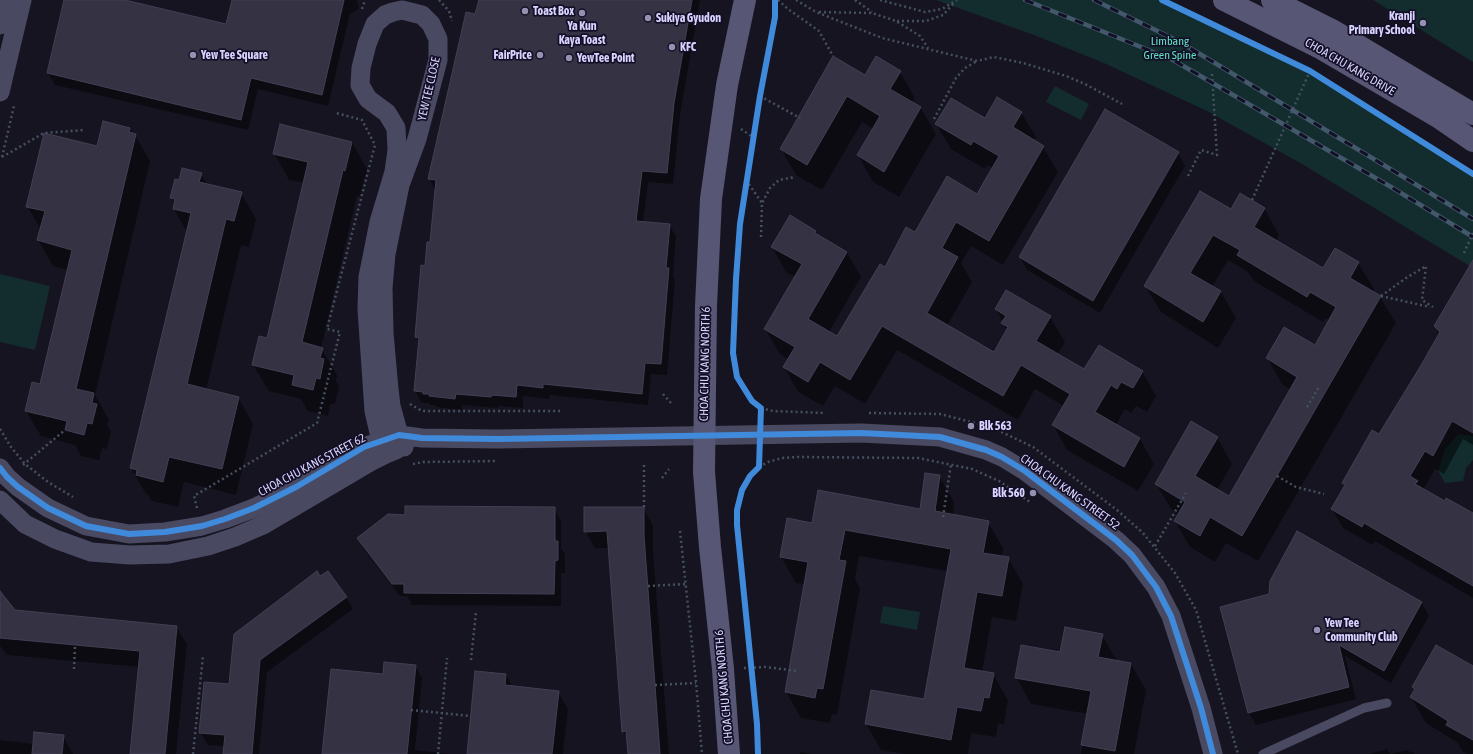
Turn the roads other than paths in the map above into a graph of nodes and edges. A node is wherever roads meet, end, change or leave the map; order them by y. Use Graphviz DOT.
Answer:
graph roads {
  1 [pos="6,0"];
  2 [pos="22,0"];
  3 [pos="745,0"];
  4 [pos="1224,0"];
  5 [pos="1272,0"];
  6 [pos="0,25"];
  7 [pos="7,98"];
  8 [pos="1473,114"];
  9 [pos="1473,141"];
  10 [pos="705,435"];
  11 [pos="383,448"];
  12 [pos="404,449"];
  13 [pos="7,489"];
  14 [pos="1387,703"];
  15 [pos="729,754"];
  16 [pos="1213,754"];
  17 [pos="1263,754"];
  1 -- 6 [label="street"];
  2 -- 7 [label="street"];
  3 -- 10 [label="street, CHOA CHU KANG NORTH 6"];
  4 -- 9 [label="street, CHOA CHU KANG DRIVE"];
  5 -- 8 [label="street, CHOA CHU KANG DRIVE"];
  10 -- 12 [label="street, CHOA CHU KANG STREET 62"];
  10 -- 15 [label="street, CHOA CHU KANG NORTH 6"];
  10 -- 16 [label="street, CHOA CHU KANG STREET 52"];
  11 -- 12 [label="street, CHOA CHU KANG STREET 62"];
  11 -- 12 [label="street, YEW TEE CLOSE"];
  11 -- 13 [label="street, CHOA CHU KANG STREET 62"];
  11 -- 13 [label="street, CHOA CHU KANG STREET 62"];
  14 -- 17 [label="lane"];
}
